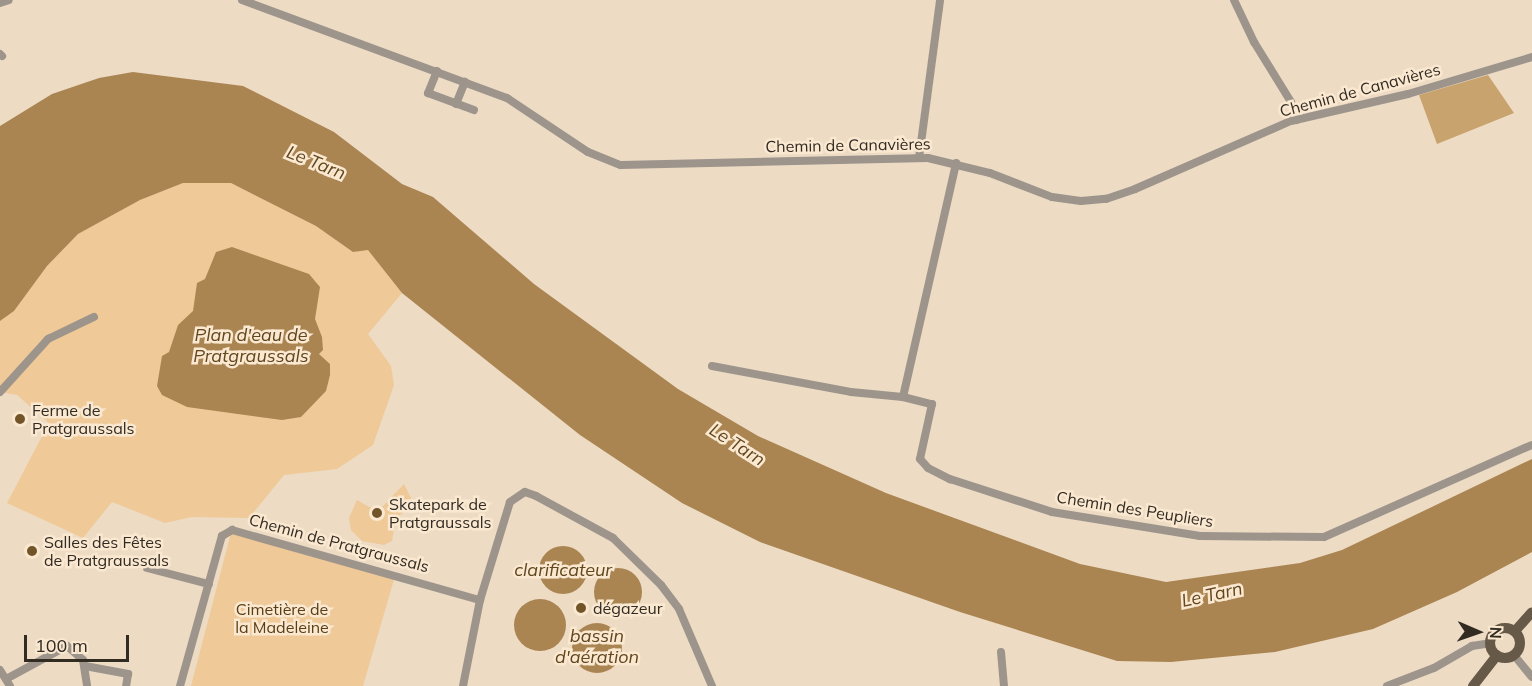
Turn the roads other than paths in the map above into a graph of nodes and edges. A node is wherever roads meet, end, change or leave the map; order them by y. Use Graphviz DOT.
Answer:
graph roads {
  1 [pos="9,0"];
  2 [pos="242,0"];
  3 [pos="940,0"];
  4 [pos="1234,0"];
  5 [pos="0,3"];
  6 [pos="1532,57"];
  7 [pos="437,71"];
  8 [pos="465,82"];
  9 [pos="456,104"];
  10 [pos="474,110"];
  11 [pos="1297,120"];
  12 [pos="919,158"];
  13 [pos="956,163"];
  14 [pos="94,317"];
  15 [pos="712,366"];
  16 [pos="0,392"];
  17 [pos="903,397"];
  18 [pos="1532,445"];
  19 [pos="147,568"];
  20 [pos="209,584"];
  21 [pos="480,600"];
  22 [pos="1532,612"];
  23 [pos="1515,631"];
  24 [pos="1490,643"];
  25 [pos="1001,652"];
  26 [pos="1497,655"];
  27 [pos="1514,655"];
  28 [pos="85,666"];
  29 [pos="0,670"];
  30 [pos="1532,677"];
  31 [pos="9,682"];
  32 [pos="87,686"];
  33 [pos="126,686"];
  34 [pos="180,686"];
  35 [pos="463,686"];
  36 [pos="712,686"];
  37 [pos="1004,686"];
  38 [pos="1387,686"];
  39 [pos="1473,686"];
  1 -- 5 [label="street"];
  2 -- 7 [label="street, Chemin de Canavières"];
  3 -- 12 [label="street"];
  4 -- 11 [label="street"];
  6 -- 11 [label="street, Chemin de Canavières"];
  7 -- 8 [label="street, Chemin de Canavières"];
  7 -- 9 [label="street"];
  8 -- 9 [label="street"];
  8 -- 12 [label="street, Chemin de Canavières"];
  9 -- 10 [label="street"];
  11 -- 13 [label="street, Chemin de Canavières"];
  12 -- 13 [label="street, Chemin de Canavières"];
  13 -- 17 [label="street"];
  14 -- 16 [label="street"];
  15 -- 17 [label="street, Chemin des Peupliers"];
  17 -- 18 [label="street, Chemin des Peupliers"];
  19 -- 20 [label="street"];
  20 -- 21 [label="street, Chemin de Pratgraussals"];
  20 -- 34 [label="street, Chemin de Pratgraussals"];
  21 -- 35 [label="street"];
  21 -- 36 [label="street"];
  22 -- 23 [label="main road"];
  23 -- 24 [label="main road"];
  23 -- 27 [label="main road"];
  24 -- 26 [label="main road"];
  24 -- 38 [label="street"];
  25 -- 37 [label="street"];
  26 -- 27 [label="main road"];
  26 -- 39 [label="main road"];
  27 -- 30 [label="street"];
  28 -- 31 [label="street"];
  28 -- 32 [label="street"];
  28 -- 33 [label="street"];
  29 -- 31 [label="street"];
}
